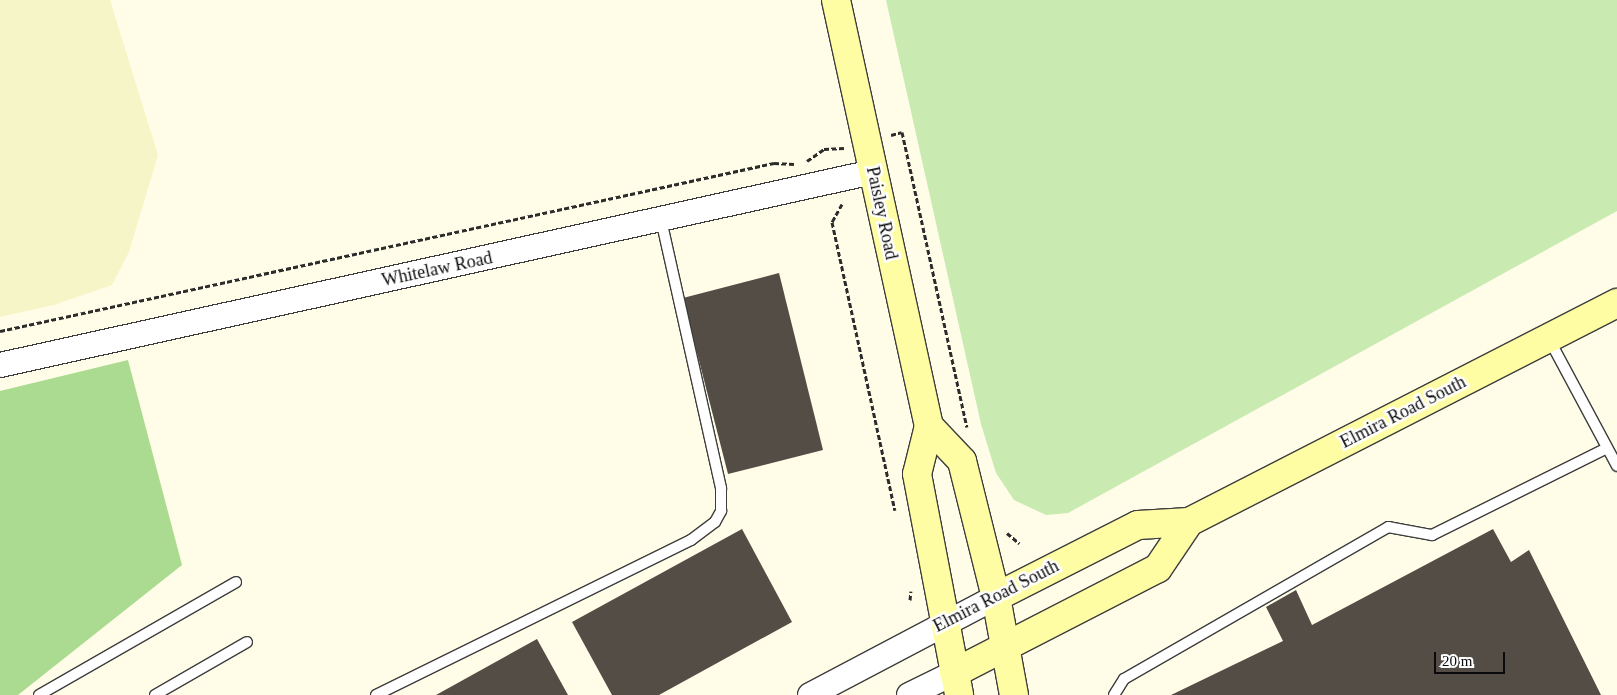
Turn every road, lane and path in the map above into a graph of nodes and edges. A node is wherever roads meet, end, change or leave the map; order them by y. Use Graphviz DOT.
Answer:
graph roads {
  1 [pos="836,0"];
  2 [pos="902,132"];
  3 [pos="836,151"];
  4 [pos="873,172"];
  5 [pos="842,206"];
  6 [pos="661,220"];
  7 [pos="1617,302"];
  8 [pos="0,331"];
  9 [pos="1549,338"];
  10 [pos="0,365"];
  11 [pos="929,426"];
  12 [pos="967,429"];
  13 [pos="1607,448"];
  14 [pos="1617,466"];
  15 [pos="896,514"];
  16 [pos="1189,522"];
  17 [pos="1004,531"];
  18 [pos="1019,543"];
  19 [pos="236,582"];
  20 [pos="912,585"];
  21 [pos="996,597"];
  22 [pos="910,600"];
  23 [pos="944,622"];
  24 [pos="248,642"];
  25 [pos="1004,646"];
  26 [pos="957,684"];
  27 [pos="39,695"];
  28 [pos="155,695"];
  29 [pos="376,695"];
  30 [pos="810,695"];
  31 [pos="908,695"];
  32 [pos="1014,695"];
  33 [pos="1114,695"];
  1 -- 4 [label="main road, Paisley Road"];
  2 -- 12 [label="path"];
  3 -- 8 [label="path"];
  4 -- 6 [label="street, Whitelaw Road"];
  4 -- 11 [label="main road, Paisley Road"];
  5 -- 15 [label="path"];
  6 -- 10 [label="street, Whitelaw Road"];
  6 -- 29 [label="lane"];
  7 -- 9 [label="main road, Elmira Road South"];
  9 -- 13 [label="lane"];
  9 -- 16 [label="main road, Elmira Road South"];
  11 -- 21 [label="main road"];
  11 -- 23 [label="main road, Paisley Road"];
  13 -- 14 [label="lane"];
  13 -- 33 [label="lane"];
  16 -- 21 [label="main road, Elmira Road South"];
  16 -- 25 [label="main road, Elmira Road South"];
  17 -- 18 [label="path"];
  19 -- 27 [label="lane"];
  20 -- 22 [label="path"];
  21 -- 23 [label="street, Elmira Road South"];
  21 -- 25 [label="main road"];
  23 -- 26 [label="main road, Paisley Road"];
  23 -- 30 [label="street, Elmira Road South"];
  24 -- 28 [label="lane"];
  25 -- 26 [label="main road, Elmira Road South"];
  25 -- 32 [label="main road"];
  26 -- 31 [label="street, Elmira Road South"];
}
